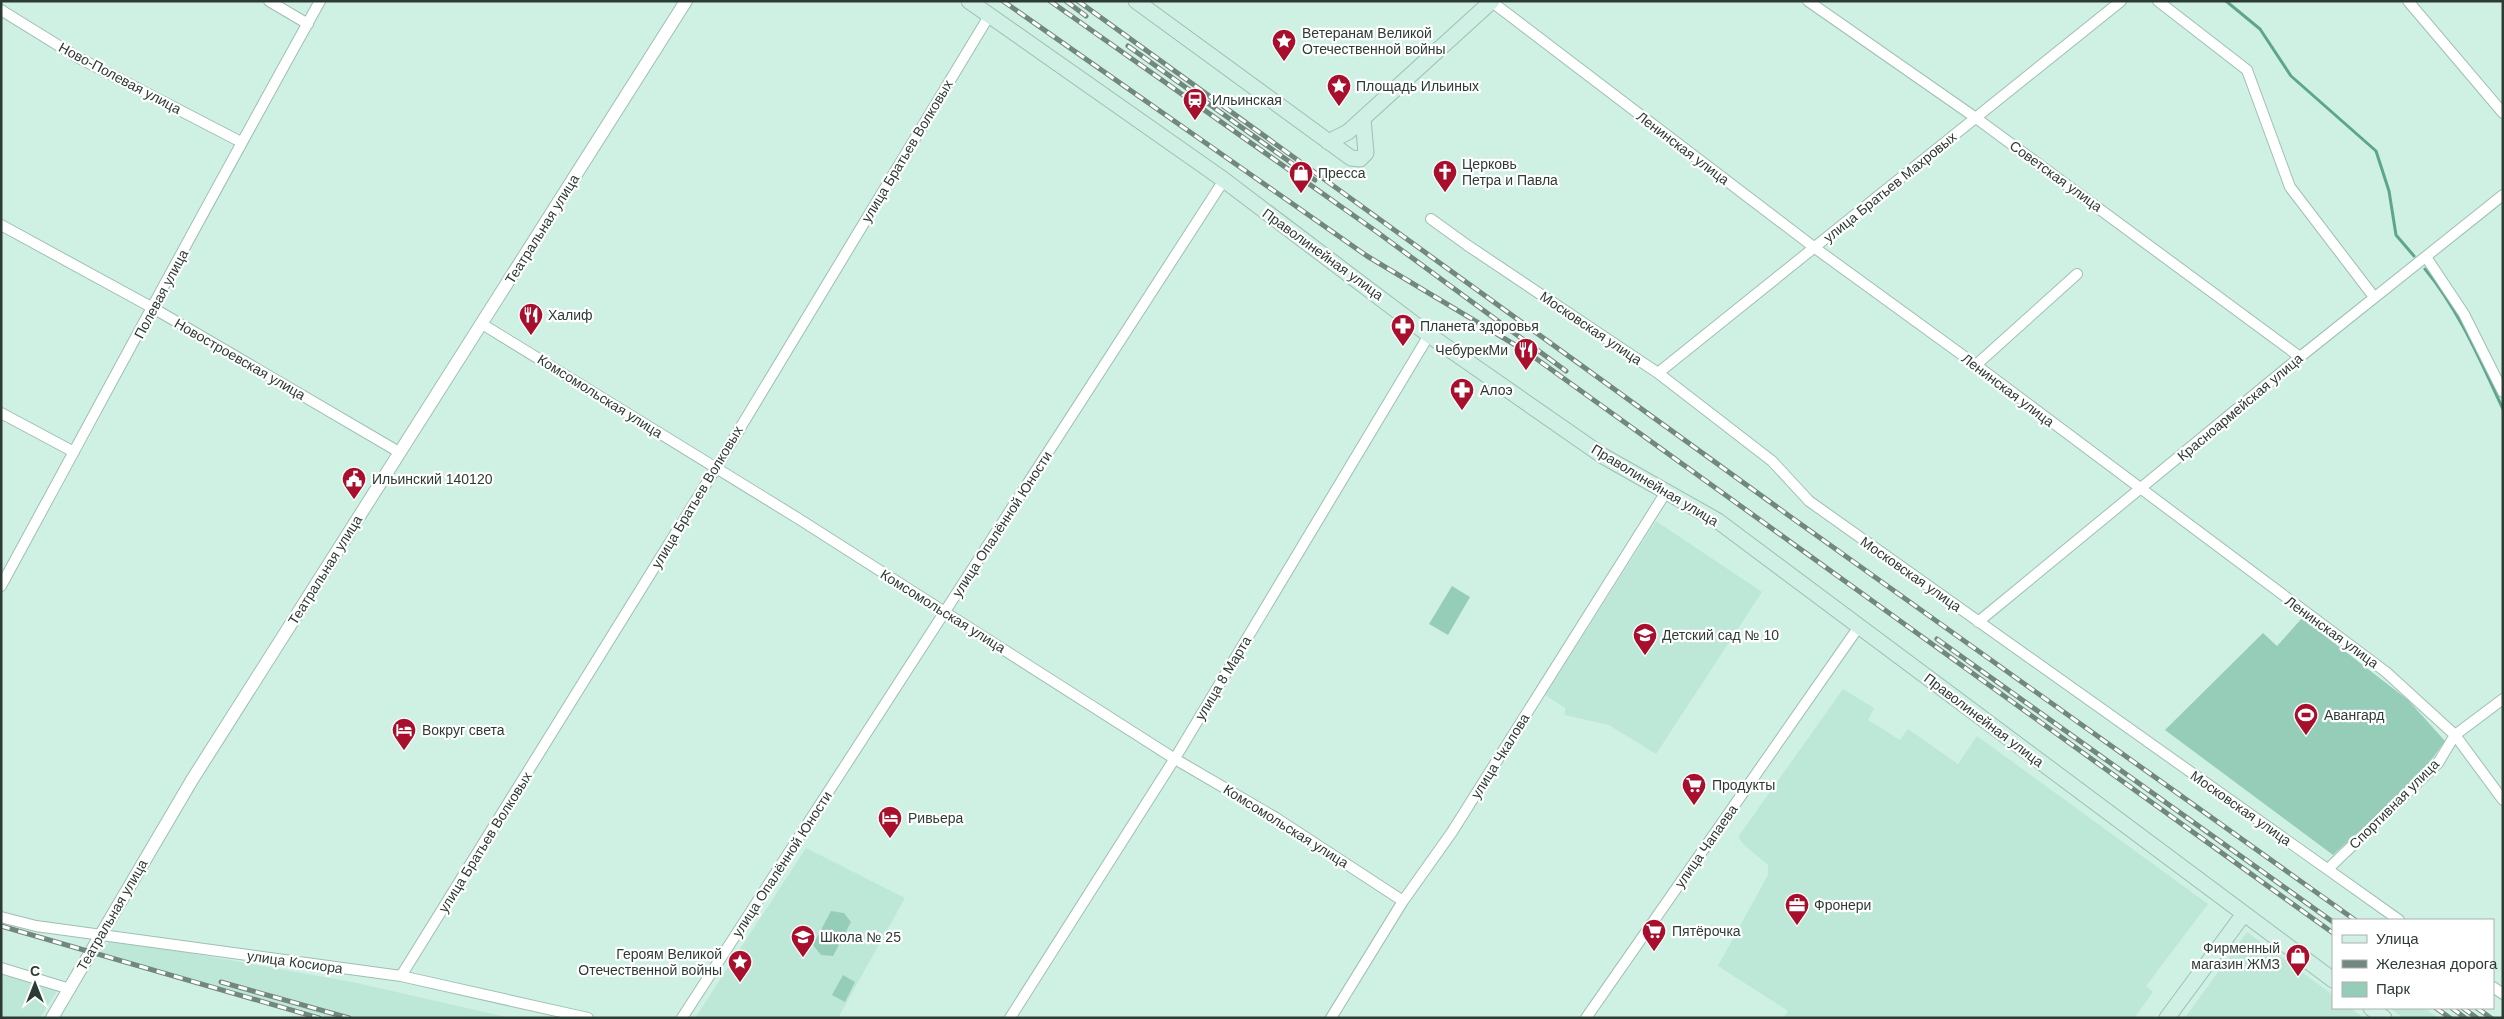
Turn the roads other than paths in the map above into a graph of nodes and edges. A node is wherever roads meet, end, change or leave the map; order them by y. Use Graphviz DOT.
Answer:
graph roads {
  1 [pos="269,1"];
  2 [pos="320,1"];
  3 [pos="686,1"];
  4 [pos="968,1"];
  5 [pos="1136,1"];
  6 [pos="1808,1"];
  7 [pos="2121,1"];
  8 [pos="2158,1"];
  9 [pos="2408,1"];
  10 [pos="1486,3"];
  11 [pos="1,10"];
  12 [pos="989,16"];
  13 [pos="308,24"];
  14 [pos="2503,113"];
  15 [pos="1976,118"];
  16 [pos="1363,119"];
  17 [pos="241,142"];
  18 [pos="1328,142"];
  19 [pos="1224,180"];
  20 [pos="2503,195"];
  21 [pos="1431,219"];
  22 [pos="1,225"];
  23 [pos="1815,248"];
  24 [pos="2426,257"];
  25 [pos="2077,274"];
  26 [pos="2374,297"];
  27 [pos="154,308"];
  28 [pos="482,324"];
  29 [pos="1429,334"];
  30 [pos="2300,357"];
  31 [pos="1976,365"];
  32 [pos="1658,373"];
  33 [pos="2503,392"];
  34 [pos="1,413"];
  35 [pos="74,452"];
  36 [pos="399,452"];
  37 [pos="716,468"];
  38 [pos="2140,490"];
  39 [pos="1666,492"];
  40 [pos="1,586"];
  41 [pos="945,612"];
  42 [pos="1978,622"];
  43 [pos="1860,625"];
  44 [pos="2503,698"];
  45 [pos="2455,735"];
  46 [pos="1175,759"];
  47 [pos="2503,800"];
  48 [pos="2328,869"];
  49 [pos="1403,900"];
  50 [pos="2243,915"];
  51 [pos="1,917"];
  52 [pos="2398,919"];
  53 [pos="101,935"];
  54 [pos="1,968"];
  55 [pos="401,976"];
  56 [pos="2332,979"];
  57 [pos="70,989"];
  58 [pos="2371,1009"];
  59 [pos="52,1018"];
  60 [pos="588,1018"];
  61 [pos="682,1018"];
  62 [pos="1010,1018"];
  63 [pos="1331,1018"];
  64 [pos="1586,1018"];
  65 [pos="2167,1018"];
  66 [pos="2384,1018"];
  1 -- 13 [label="street"];
  2 -- 13 [label="street, Полевая улица"];
  3 -- 28 [label="street, Театральная улица"];
  4 -- 12 [label="main road, Праволинейная улица"];
  5 -- 18 [label="main road"];
  6 -- 15 [label="street, Советская улица"];
  7 -- 15 [label="street, улица Братьев Махровых"];
  8 -- 26 [label="street"];
  9 -- 14 [label="street"];
  10 -- 16 [label="main road"];
  10 -- 23 [label="street, Ленинская улица"];
  11 -- 17 [label="street, Ново-Полевая улица"];
  12 -- 19 [label="main road, Праволинейная улица"];
  12 -- 37 [label="street, улица Братьев Волковых"];
  13 -- 17 [label="street, Полевая улица"];
  15 -- 23 [label="street, улица Братьев Махровых"];
  15 -- 30 [label="street, Советская улица"];
  16 -- 18 [label="main road"];
  16 -- 18 [label="main road"];
  17 -- 27 [label="street, Полевая улица"];
  19 -- 29 [label="main road, Праволинейная улица"];
  19 -- 41 [label="street, улица Опалённой Юности"];
  20 -- 24 [label="street, Красноармейская улица"];
  21 -- 32 [label="street, Московская улица"];
  22 -- 27 [label="street, Новостроевская улица"];
  23 -- 31 [label="street, Ленинская улица"];
  23 -- 32 [label="street, улица Братьев Махровых"];
  24 -- 26 [label="street, Красноармейская улица"];
  24 -- 33 [label="street"];
  25 -- 31 [label="street"];
  26 -- 30 [label="street, Красноармейская улица"];
  27 -- 35 [label="street, Полевая улица"];
  27 -- 36 [label="street, Новостроевская улица"];
  28 -- 36 [label="street, Театральная улица"];
  28 -- 37 [label="street, Комсомольская улица"];
  29 -- 39 [label="main road, Праволинейная улица"];
  29 -- 46 [label="street, улица 8 Марта"];
  30 -- 38 [label="street, Красноармейская улица"];
  31 -- 38 [label="street, Ленинская улица"];
  32 -- 42 [label="street, Московская улица"];
  34 -- 35 [label="street"];
  35 -- 40 [label="street, Полевая улица"];
  36 -- 53 [label="street, Театральная улица"];
  37 -- 41 [label="street, Комсомольская улица"];
  37 -- 55 [label="street, улица Братьев Волковых"];
  38 -- 42 [label="street, Красноармейская улица"];
  38 -- 45 [label="street, Ленинская улица"];
  39 -- 43 [label="main road, Праволинейная улица"];
  39 -- 49 [label="street, улица Чкалова"];
  41 -- 46 [label="street, Комсомольская улица"];
  41 -- 61 [label="street, улица Опалённой Юности"];
  42 -- 48 [label="street, Московская улица"];
  43 -- 50 [label="main road, Праволинейная улица"];
  43 -- 64 [label="street, улица Чапаева"];
  44 -- 45 [label="street, Спортивная улица"];
  45 -- 47 [label="street, Ленинская улица"];
  45 -- 48 [label="street, Спортивная улица"];
  46 -- 49 [label="street, Комсомольская улица"];
  46 -- 62 [label="street, улица 8 Марта"];
  48 -- 52 [label="street, Московская улица"];
  49 -- 63 [label="street, улица Чкалова"];
  50 -- 56 [label="main road, Праволинейная улица"];
  50 -- 65 [label="main road"];
  51 -- 53 [label="street, улица Косиора"];
  53 -- 55 [label="street, улица Косиора"];
  53 -- 57 [label="street, Театральная улица"];
  54 -- 57 [label="street"];
  55 -- 60 [label="street, улица Косиора"];
  57 -- 59 [label="street, Театральная улица"];
  58 -- 66 [label="main road"];
}
